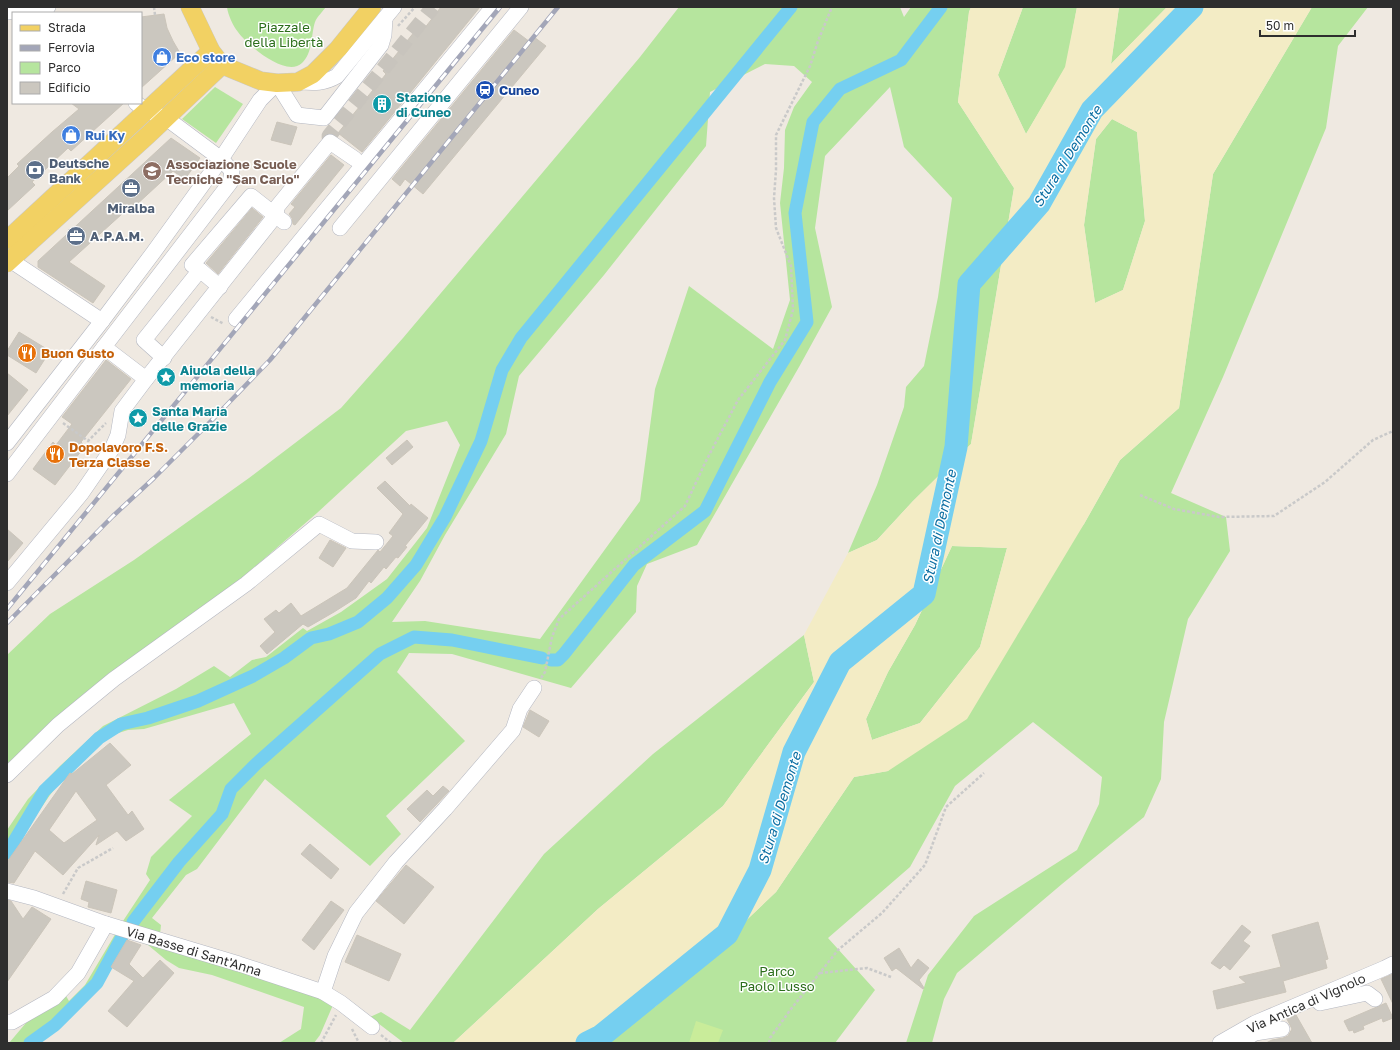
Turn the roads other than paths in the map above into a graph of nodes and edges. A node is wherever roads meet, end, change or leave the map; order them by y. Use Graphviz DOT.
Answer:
graph roads {
  1 [pos="48,7"];
  2 [pos="190,7"];
  3 [pos="204,7"];
  4 [pos="493,7"];
  5 [pos="521,7"];
  6 [pos="383,11"];
  7 [pos="7,12"];
  8 [pos="211,51"];
  9 [pos="222,65"];
  10 [pos="278,83"];
  11 [pos="141,107"];
  12 [pos="166,118"];
  13 [pos="221,159"];
  14 [pos="355,159"];
  15 [pos="280,218"];
  16 [pos="340,228"];
  17 [pos="7,240"];
  18 [pos="9,261"];
  19 [pos="200,270"];
  20 [pos="220,287"];
  21 [pos="236,319"];
  22 [pos="102,321"];
  23 [pos="104,347"];
  24 [pos="164,358"];
  25 [pos="146,380"];
  26 [pos="7,443"];
  27 [pos="7,474"];
  28 [pos="376,542"];
  29 [pos="7,583"];
  30 [pos="534,688"];
  31 [pos="7,774"];
  32 [pos="7,891"];
  33 [pos="106,924"];
  34 [pos="1393,964"];
  35 [pos="323,992"];
  36 [pos="1375,999"];
  37 [pos="1299,1004"];
  38 [pos="7,1022"];
  39 [pos="372,1027"];
  40 [pos="1282,1028"];
  41 [pos="1220,1043"];
  42 [pos="1235,1043"];
  1 -- 7 [label="street"];
  2 -- 8 [label="main road"];
  3 -- 8 [label="main road"];
  4 -- 21 [label="street"];
  5 -- 16 [label="street"];
  6 -- 10 [label="main road"];
  6 -- 10 [label="street"];
  8 -- 9 [label="main road"];
  8 -- 11 [label="main road"];
  9 -- 10 [label="main road"];
  9 -- 12 [label="main road"];
  10 -- 13 [label="street"];
  11 -- 12 [label="street"];
  11 -- 17 [label="main road"];
  12 -- 13 [label="street"];
  12 -- 18 [label="main road"];
  13 -- 22 [label="street"];
  13 -- 23 [label="street"];
  14 -- 15 [label="street"];
  15 -- 19 [label="street"];
  15 -- 20 [label="street"];
  18 -- 22 [label="street"];
  19 -- 20 [label="street"];
  19 -- 24 [label="street"];
  20 -- 24 [label="street"];
  22 -- 26 [label="street"];
  23 -- 25 [label="street"];
  23 -- 27 [label="street"];
  24 -- 25 [label="street"];
  25 -- 29 [label="street"];
  28 -- 31 [label="street"];
  30 -- 35 [label="street"];
  32 -- 33 [label="street, Via Basse di Sant'Anna"];
  33 -- 35 [label="street, Via Basse di Sant'Anna"];
  33 -- 38 [label="street"];
  34 -- 37 [label="street, Via Antica di Vignolo"];
  35 -- 39 [label="street, Via Basse di Sant'Anna"];
  36 -- 37 [label="street"];
  37 -- 41 [label="street, Via Antica di Vignolo"];
  40 -- 42 [label="street"];
}
